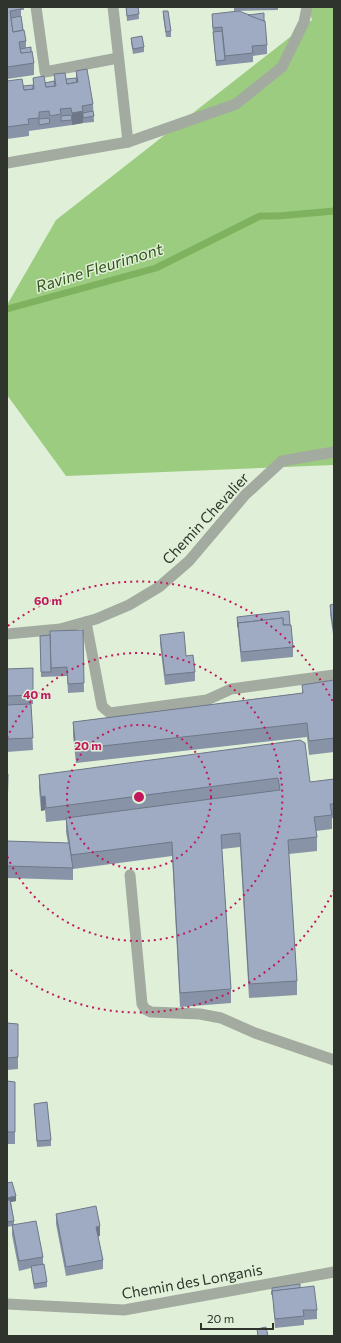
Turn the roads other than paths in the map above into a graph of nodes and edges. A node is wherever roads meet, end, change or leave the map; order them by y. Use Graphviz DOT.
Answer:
graph roads {
  1 [pos="36,7"];
  2 [pos="113,7"];
  3 [pos="307,7"];
  4 [pos="118,58"];
  5 [pos="128,142"];
  6 [pos="7,163"];
  7 [pos="334,452"];
  8 [pos="86,622"];
  9 [pos="7,634"];
  10 [pos="334,675"];
  11 [pos="130,875"];
  12 [pos="334,1060"];
  13 [pos="334,1272"];
  14 [pos="7,1304"];
  1 -- 4 [label="street"];
  2 -- 4 [label="street"];
  3 -- 5 [label="street"];
  4 -- 5 [label="street"];
  5 -- 6 [label="street"];
  7 -- 8 [label="street, Chemin Chevalier"];
  8 -- 9 [label="street, Chemin Chevalier"];
  8 -- 10 [label="street"];
  11 -- 12 [label="street"];
  13 -- 14 [label="street, Chemin des Longanis"];
}
